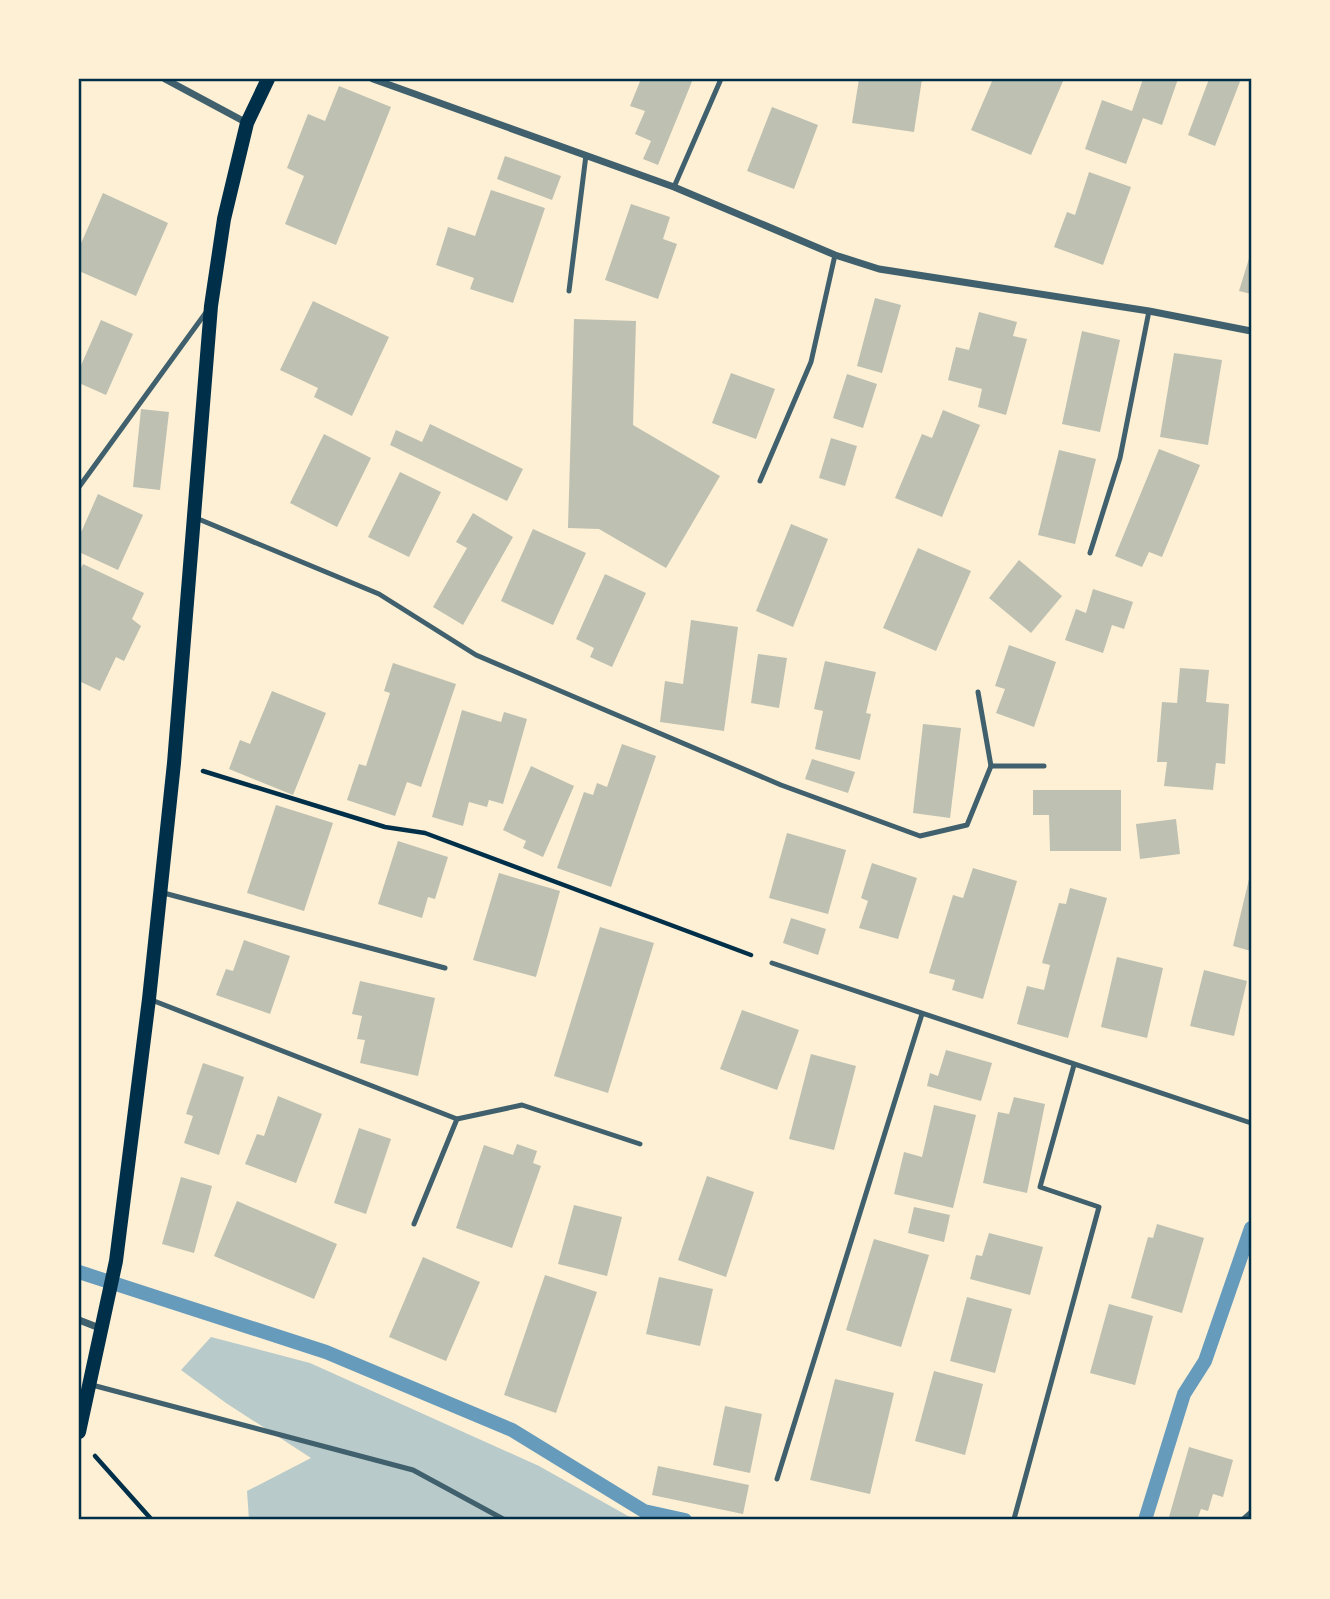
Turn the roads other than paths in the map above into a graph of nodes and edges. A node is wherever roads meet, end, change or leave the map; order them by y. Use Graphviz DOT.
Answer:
graph roads {
  1 [pos="166,79"];
  2 [pos="268,79"];
  3 [pos="373,79"];
  4 [pos="721,79"];
  5 [pos="247,123"];
  6 [pos="586,155"];
  7 [pos="674,187"];
  8 [pos="835,255"];
  9 [pos="569,291"];
  10 [pos="211,306"];
  11 [pos="1149,311"];
  12 [pos="1251,331"];
  13 [pos="760,481"];
  14 [pos="79,487"];
  15 [pos="194,517"];
  16 [pos="1090,553"];
  17 [pos="978,692"];
  18 [pos="991,766"];
  19 [pos="1044,766"];
  20 [pos="160,892"];
  21 [pos="772,963"];
  22 [pos="444,968"];
  23 [pos="149,999"];
  24 [pos="922,1014"];
  25 [pos="1074,1065"];
  26 [pos="457,1119"];
  27 [pos="1251,1123"];
  28 [pos="640,1144"];
  29 [pos="414,1224"];
  30 [pos="79,1320"];
  31 [pos="103,1329"];
  32 [pos="89,1384"];
  33 [pos="79,1432"];
  34 [pos="776,1479"];
  35 [pos="1251,1512"];
  36 [pos="1014,1519"];
  37 [pos="505,1520"];
  38 [pos="1242,1520"];
  1 -- 5 [label="street"];
  2 -- 5 [label="main road"];
  3 -- 6 [label="street"];
  4 -- 7 [label="lane"];
  5 -- 10 [label="main road"];
  6 -- 7 [label="street"];
  6 -- 9 [label="lane"];
  7 -- 8 [label="street"];
  8 -- 11 [label="street"];
  8 -- 13 [label="lane"];
  10 -- 14 [label="lane"];
  10 -- 15 [label="main road"];
  11 -- 12 [label="street"];
  11 -- 16 [label="lane"];
  15 -- 18 [label="lane"];
  15 -- 20 [label="main road"];
  17 -- 18 [label="lane"];
  18 -- 19 [label="lane"];
  20 -- 22 [label="lane"];
  20 -- 23 [label="main road"];
  21 -- 24 [label="lane"];
  23 -- 26 [label="lane"];
  23 -- 31 [label="main road"];
  24 -- 25 [label="lane"];
  24 -- 34 [label="lane"];
  25 -- 27 [label="lane"];
  25 -- 36 [label="lane"];
  26 -- 28 [label="lane"];
  26 -- 29 [label="lane"];
  30 -- 31 [label="street"];
  31 -- 32 [label="main road"];
  32 -- 33 [label="main road"];
  32 -- 37 [label="lane"];
  35 -- 38 [label="lane"];
}
